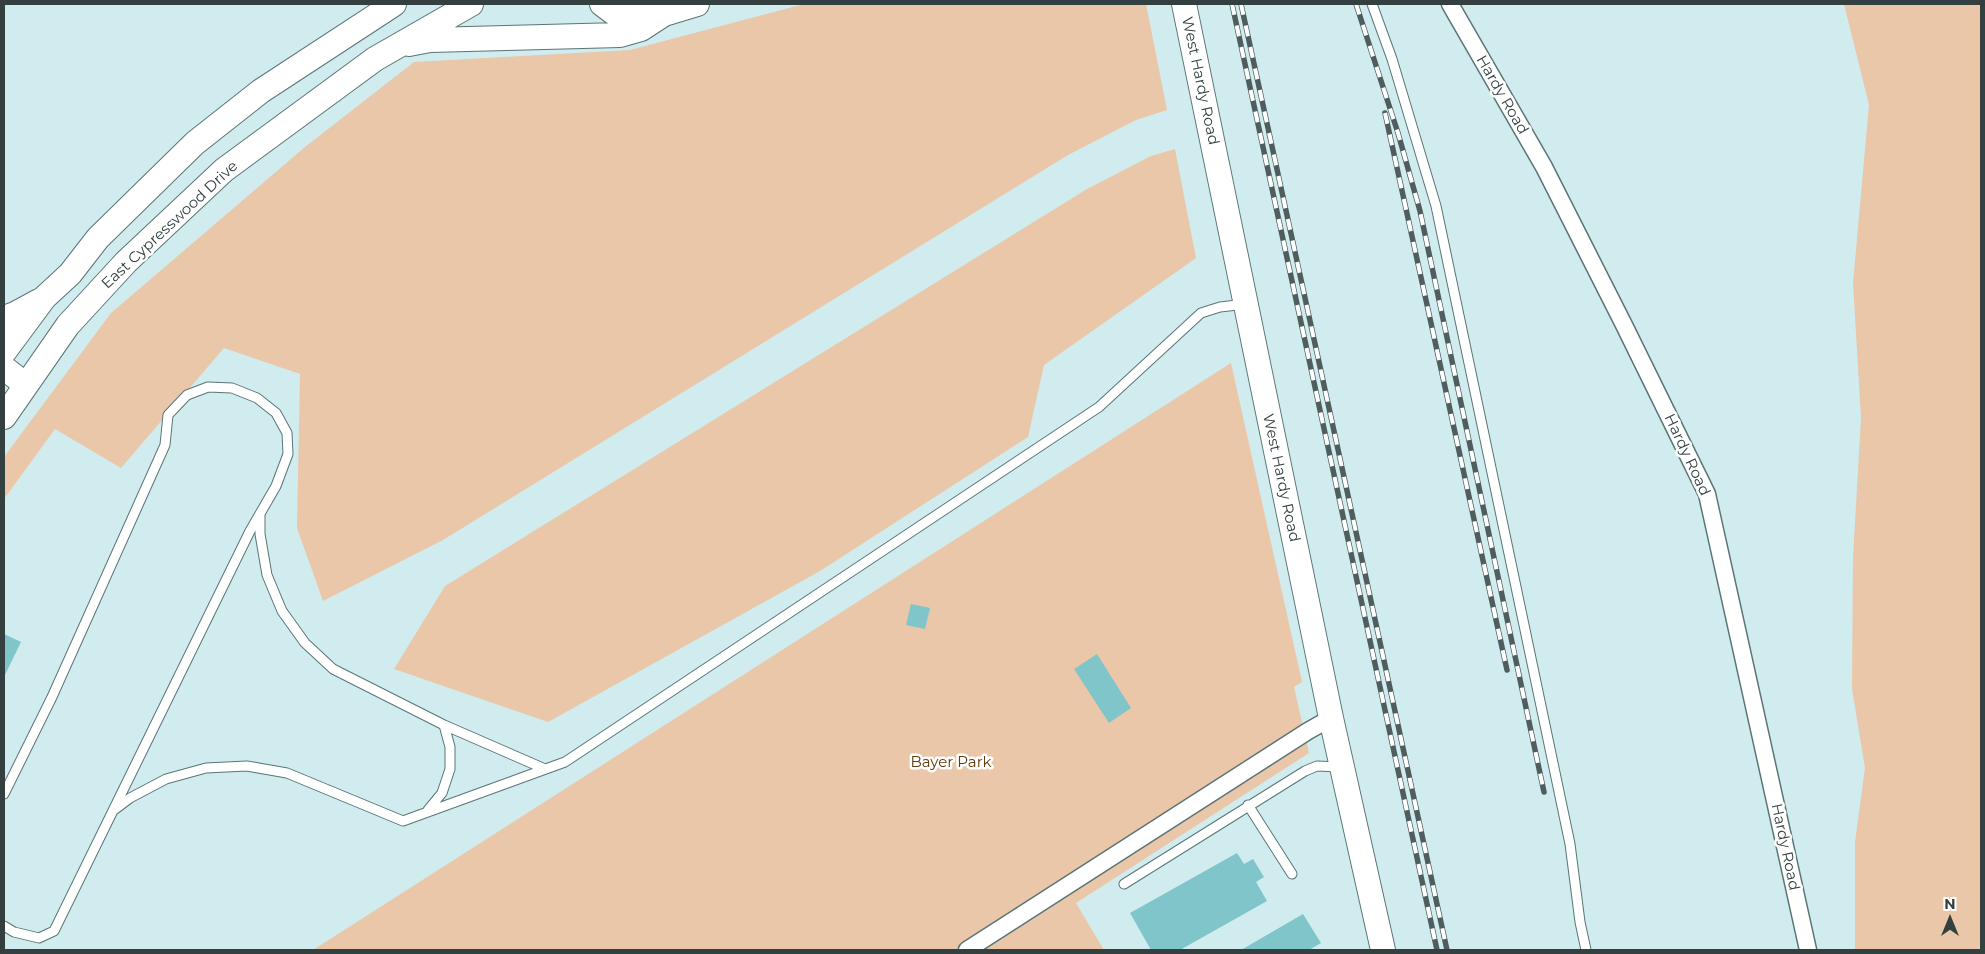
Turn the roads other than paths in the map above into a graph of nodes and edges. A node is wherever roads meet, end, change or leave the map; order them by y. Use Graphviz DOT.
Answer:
graph roads {
  1 [pos="471,4"];
  2 [pos="602,4"];
  3 [pos="697,4"];
  4 [pos="1184,4"];
  5 [pos="1372,4"];
  6 [pos="1450,4"];
  7 [pos="389,6"];
  8 [pos="664,14"];
  9 [pos="341,37"];
  10 [pos="397,46"];
  11 [pos="360,70"];
  12 [pos="44,298"];
  13 [pos="1246,304"];
  14 [pos="4,318"];
  15 [pos="4,352"];
  16 [pos="4,368"];
  17 [pos="26,385"];
  18 [pos="6,411"];
  19 [pos="260,513"];
  20 [pos="1331,718"];
  21 [pos="444,725"];
  22 [pos="1342,767"];
  23 [pos="545,769"];
  24 [pos="4,794"];
  25 [pos="1248,805"];
  26 [pos="114,810"];
  27 [pos="426,812"];
  28 [pos="1292,874"];
  29 [pos="1124,884"];
  30 [pos="4,926"];
  31 [pos="966,950"];
  32 [pos="1383,950"];
  33 [pos="1586,950"];
  34 [pos="1808,950"];
  1 -- 10 [label="main road, East Cypresswood Drive"];
  2 -- 8 [label="main road"];
  3 -- 8 [label="main road"];
  4 -- 13 [label="main road, West Hardy Road"];
  5 -- 33 [label="lane"];
  6 -- 34 [label="street, Hardy Road"];
  7 -- 9 [label="main road"];
  8 -- 10 [label="main road"];
  9 -- 11 [label="main road"];
  9 -- 12 [label="main road"];
  10 -- 11 [label="main road, East Cypresswood Drive"];
  11 -- 17 [label="main road, East Cypresswood Drive"];
  12 -- 14 [label="main road"];
  12 -- 15 [label="main road"];
  13 -- 20 [label="main road, West Hardy Road"];
  13 -- 23 [label="lane"];
  16 -- 17 [label="main road"];
  17 -- 18 [label="main road, East Cypresswood Drive"];
  19 -- 21 [label="lane"];
  19 -- 24 [label="lane"];
  19 -- 26 [label="lane"];
  20 -- 22 [label="main road, West Hardy Road"];
  20 -- 31 [label="street"];
  21 -- 23 [label="lane"];
  21 -- 27 [label="lane"];
  22 -- 25 [label="lane"];
  22 -- 32 [label="main road, West Hardy Road"];
  23 -- 27 [label="lane"];
  25 -- 28 [label="lane"];
  25 -- 29 [label="lane"];
  26 -- 27 [label="lane"];
  26 -- 30 [label="lane"];
}
